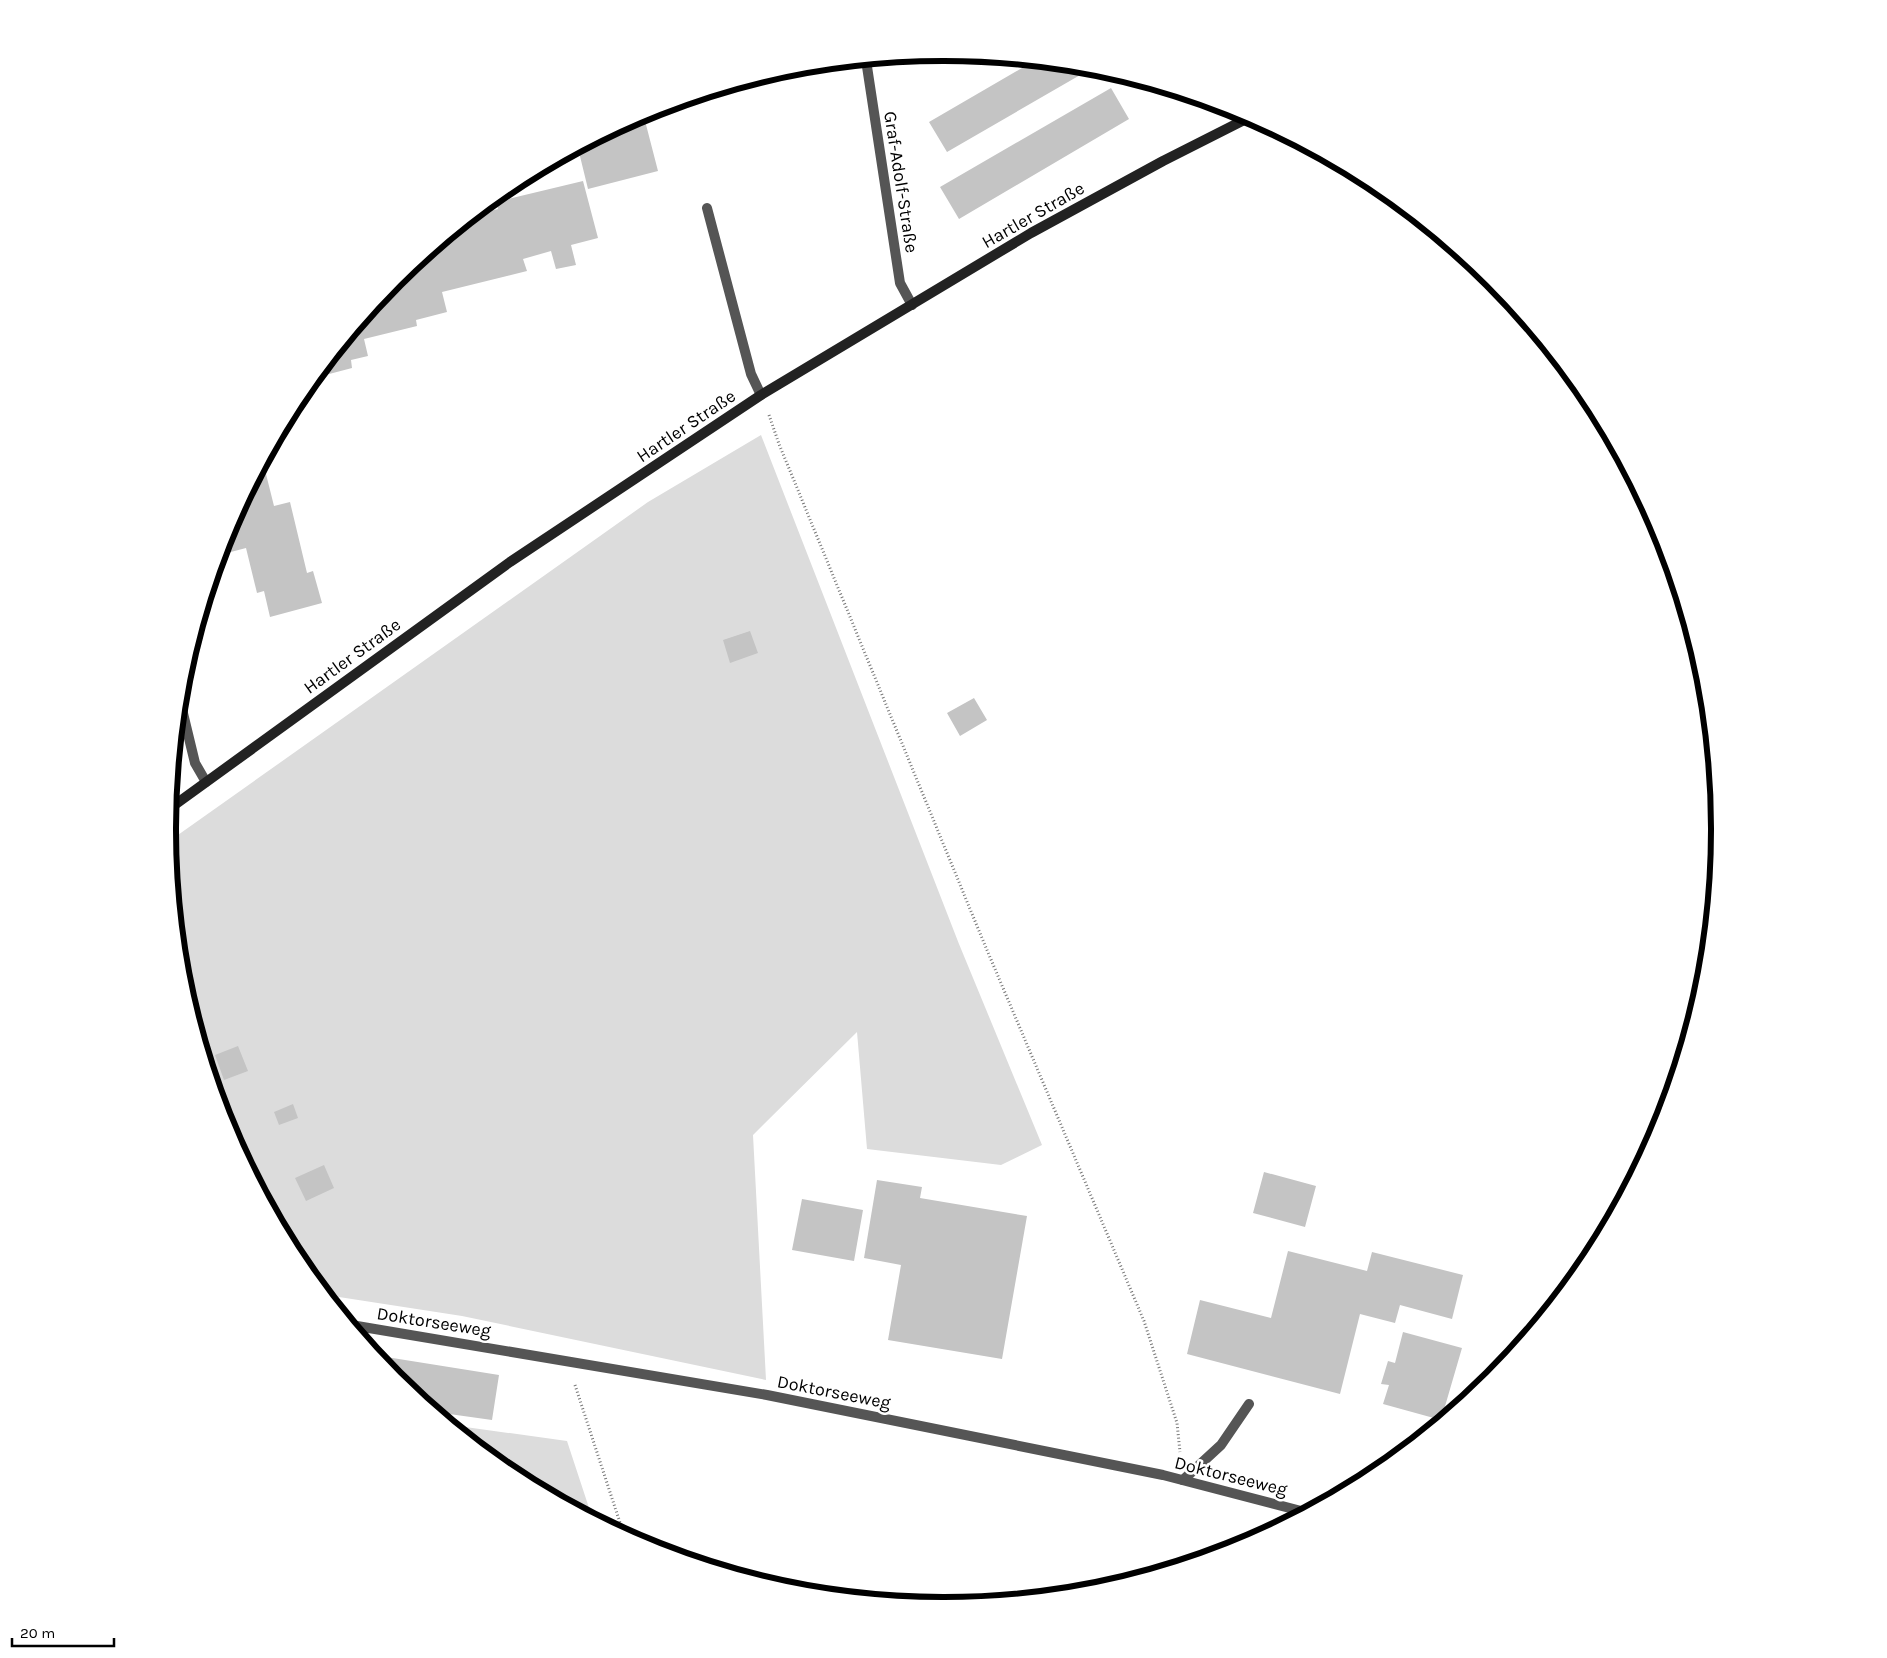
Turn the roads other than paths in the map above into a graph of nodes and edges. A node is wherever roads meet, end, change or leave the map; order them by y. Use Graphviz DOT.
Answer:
graph roads {
  1 [pos="867,66"];
  2 [pos="1241,122"];
  3 [pos="707,208"];
  4 [pos="912,305"];
  5 [pos="762,395"];
  6 [pos="184,718"];
  7 [pos="206,782"];
  8 [pos="177,804"];
  9 [pos="359,1326"];
  10 [pos="1249,1404"];
  11 [pos="1183,1480"];
  12 [pos="1298,1510"];
  1 -- 4 [label="street, Graf-Adolf-Straße"];
  2 -- 4 [label="main road, Hartler Straße"];
  3 -- 5 [label="street"];
  4 -- 5 [label="main road, Hartler Straße"];
  5 -- 7 [label="main road, Hartler Straße"];
  6 -- 7 [label="street"];
  7 -- 8 [label="main road, Hartler Straße"];
  9 -- 11 [label="street, Doktorseeweg"];
  10 -- 11 [label="street"];
  11 -- 12 [label="street, Doktorseeweg"];
}
